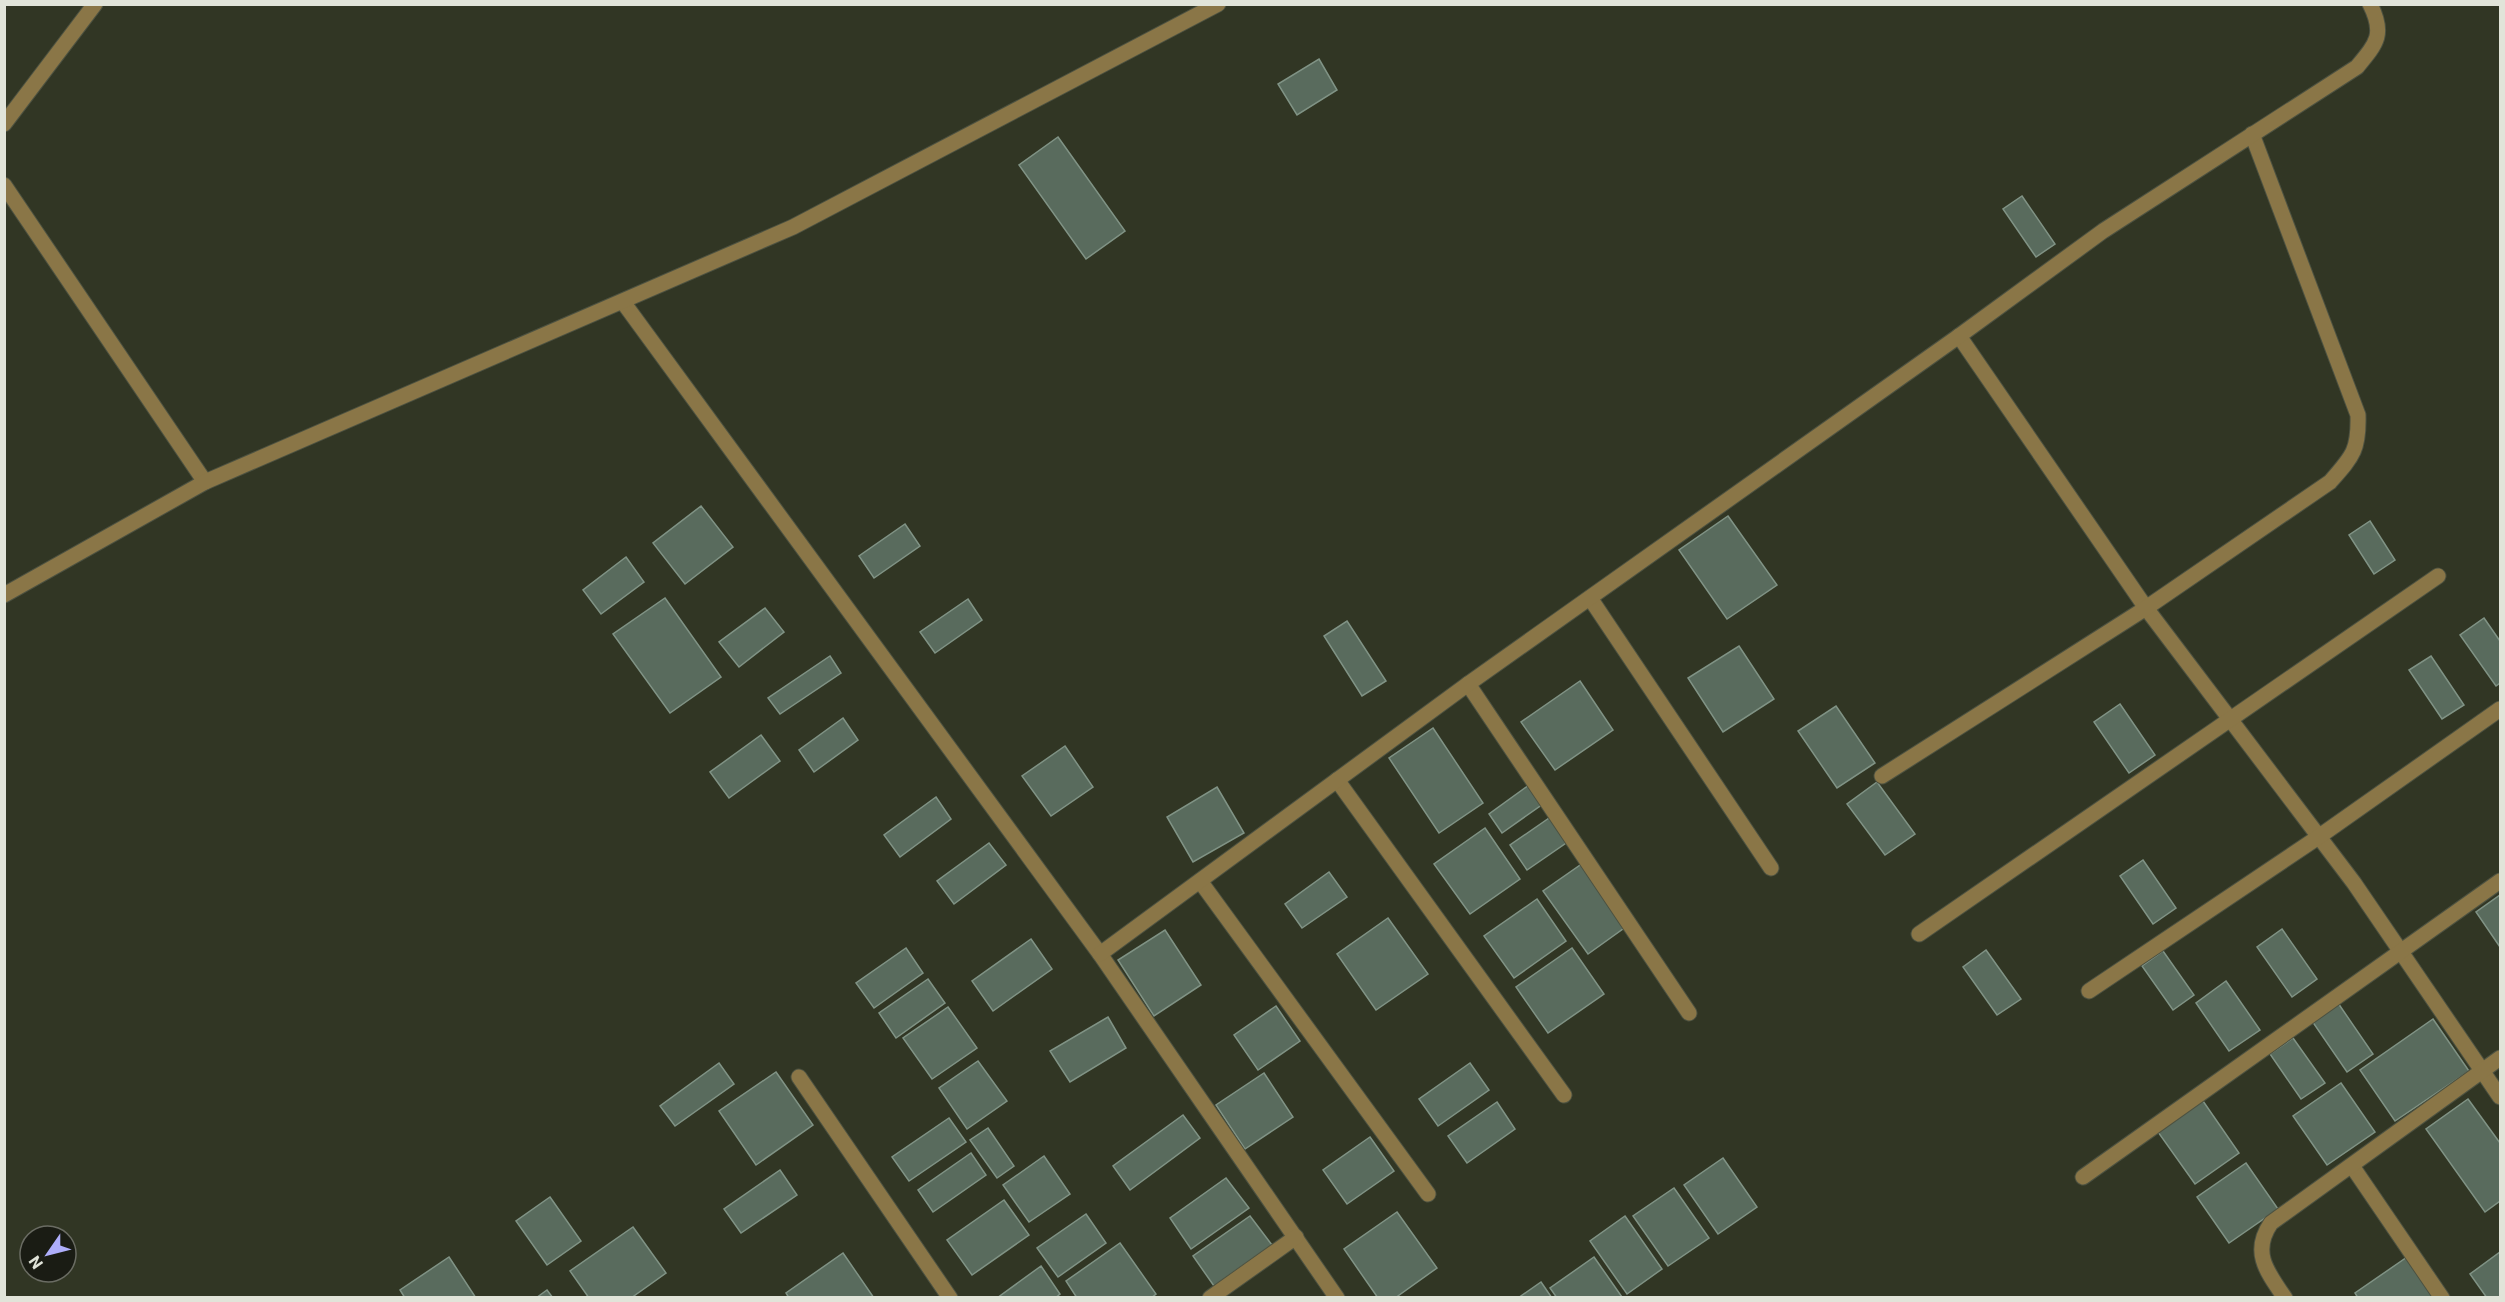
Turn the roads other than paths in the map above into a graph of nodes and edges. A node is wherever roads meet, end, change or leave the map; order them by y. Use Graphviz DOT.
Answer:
graph roads {
  1 [pos="95,4"];
  2 [pos="1218,4"];
  3 [pos="2370,4"];
  4 [pos="4,124"];
  5 [pos="2252,134"];
  6 [pos="4,185"];
  7 [pos="623,302"];
  8 [pos="1959,336"];
  9 [pos="205,482"];
  10 [pos="2438,576"];
  11 [pos="4,595"];
  12 [pos="1590,598"];
  13 [pos="2146,608"];
  14 [pos="1468,684"];
  15 [pos="2500,710"];
  16 [pos="2230,720"];
  17 [pos="1882,776"];
  18 [pos="1337,780"];
  19 [pos="2317,838"];
  20 [pos="1771,868"];
  21 [pos="1200,881"];
  22 [pos="2500,881"];
  23 [pos="1918,934"];
  24 [pos="2403,952"];
  25 [pos="1100,954"];
  26 [pos="2089,991"];
  27 [pos="1689,1013"];
  28 [pos="2500,1058"];
  29 [pos="2483,1071"];
  30 [pos="799,1077"];
  31 [pos="1564,1095"];
  32 [pos="2500,1097"];
  33 [pos="2352,1166"];
  34 [pos="2083,1177"];
  35 [pos="1428,1194"];
  36 [pos="1296,1237"];
  37 [pos="950,1298"];
  38 [pos="1210,1298"];
  39 [pos="1337,1298"];
  40 [pos="2284,1298"];
  41 [pos="2442,1298"];
  1 -- 4 [label="street"];
  2 -- 7 [label="street"];
  3 -- 5 [label="street"];
  5 -- 8 [label="street"];
  5 -- 13 [label="street"];
  6 -- 9 [label="street"];
  7 -- 9 [label="street"];
  7 -- 25 [label="street"];
  8 -- 12 [label="street"];
  8 -- 13 [label="street"];
  9 -- 11 [label="street"];
  10 -- 16 [label="street"];
  12 -- 14 [label="street"];
  12 -- 20 [label="street"];
  13 -- 16 [label="street"];
  13 -- 17 [label="street"];
  14 -- 18 [label="street"];
  14 -- 27 [label="street"];
  15 -- 19 [label="street"];
  16 -- 19 [label="street"];
  16 -- 23 [label="street"];
  18 -- 21 [label="street"];
  18 -- 31 [label="street"];
  19 -- 24 [label="street"];
  19 -- 26 [label="street"];
  21 -- 25 [label="street"];
  21 -- 35 [label="street"];
  22 -- 24 [label="street"];
  24 -- 29 [label="street"];
  24 -- 34 [label="street"];
  25 -- 36 [label="street"];
  28 -- 29 [label="street"];
  29 -- 32 [label="street"];
  29 -- 33 [label="street"];
  30 -- 37 [label="street"];
  33 -- 40 [label="street"];
  33 -- 41 [label="street"];
  36 -- 38 [label="street"];
  36 -- 39 [label="street"];
}
